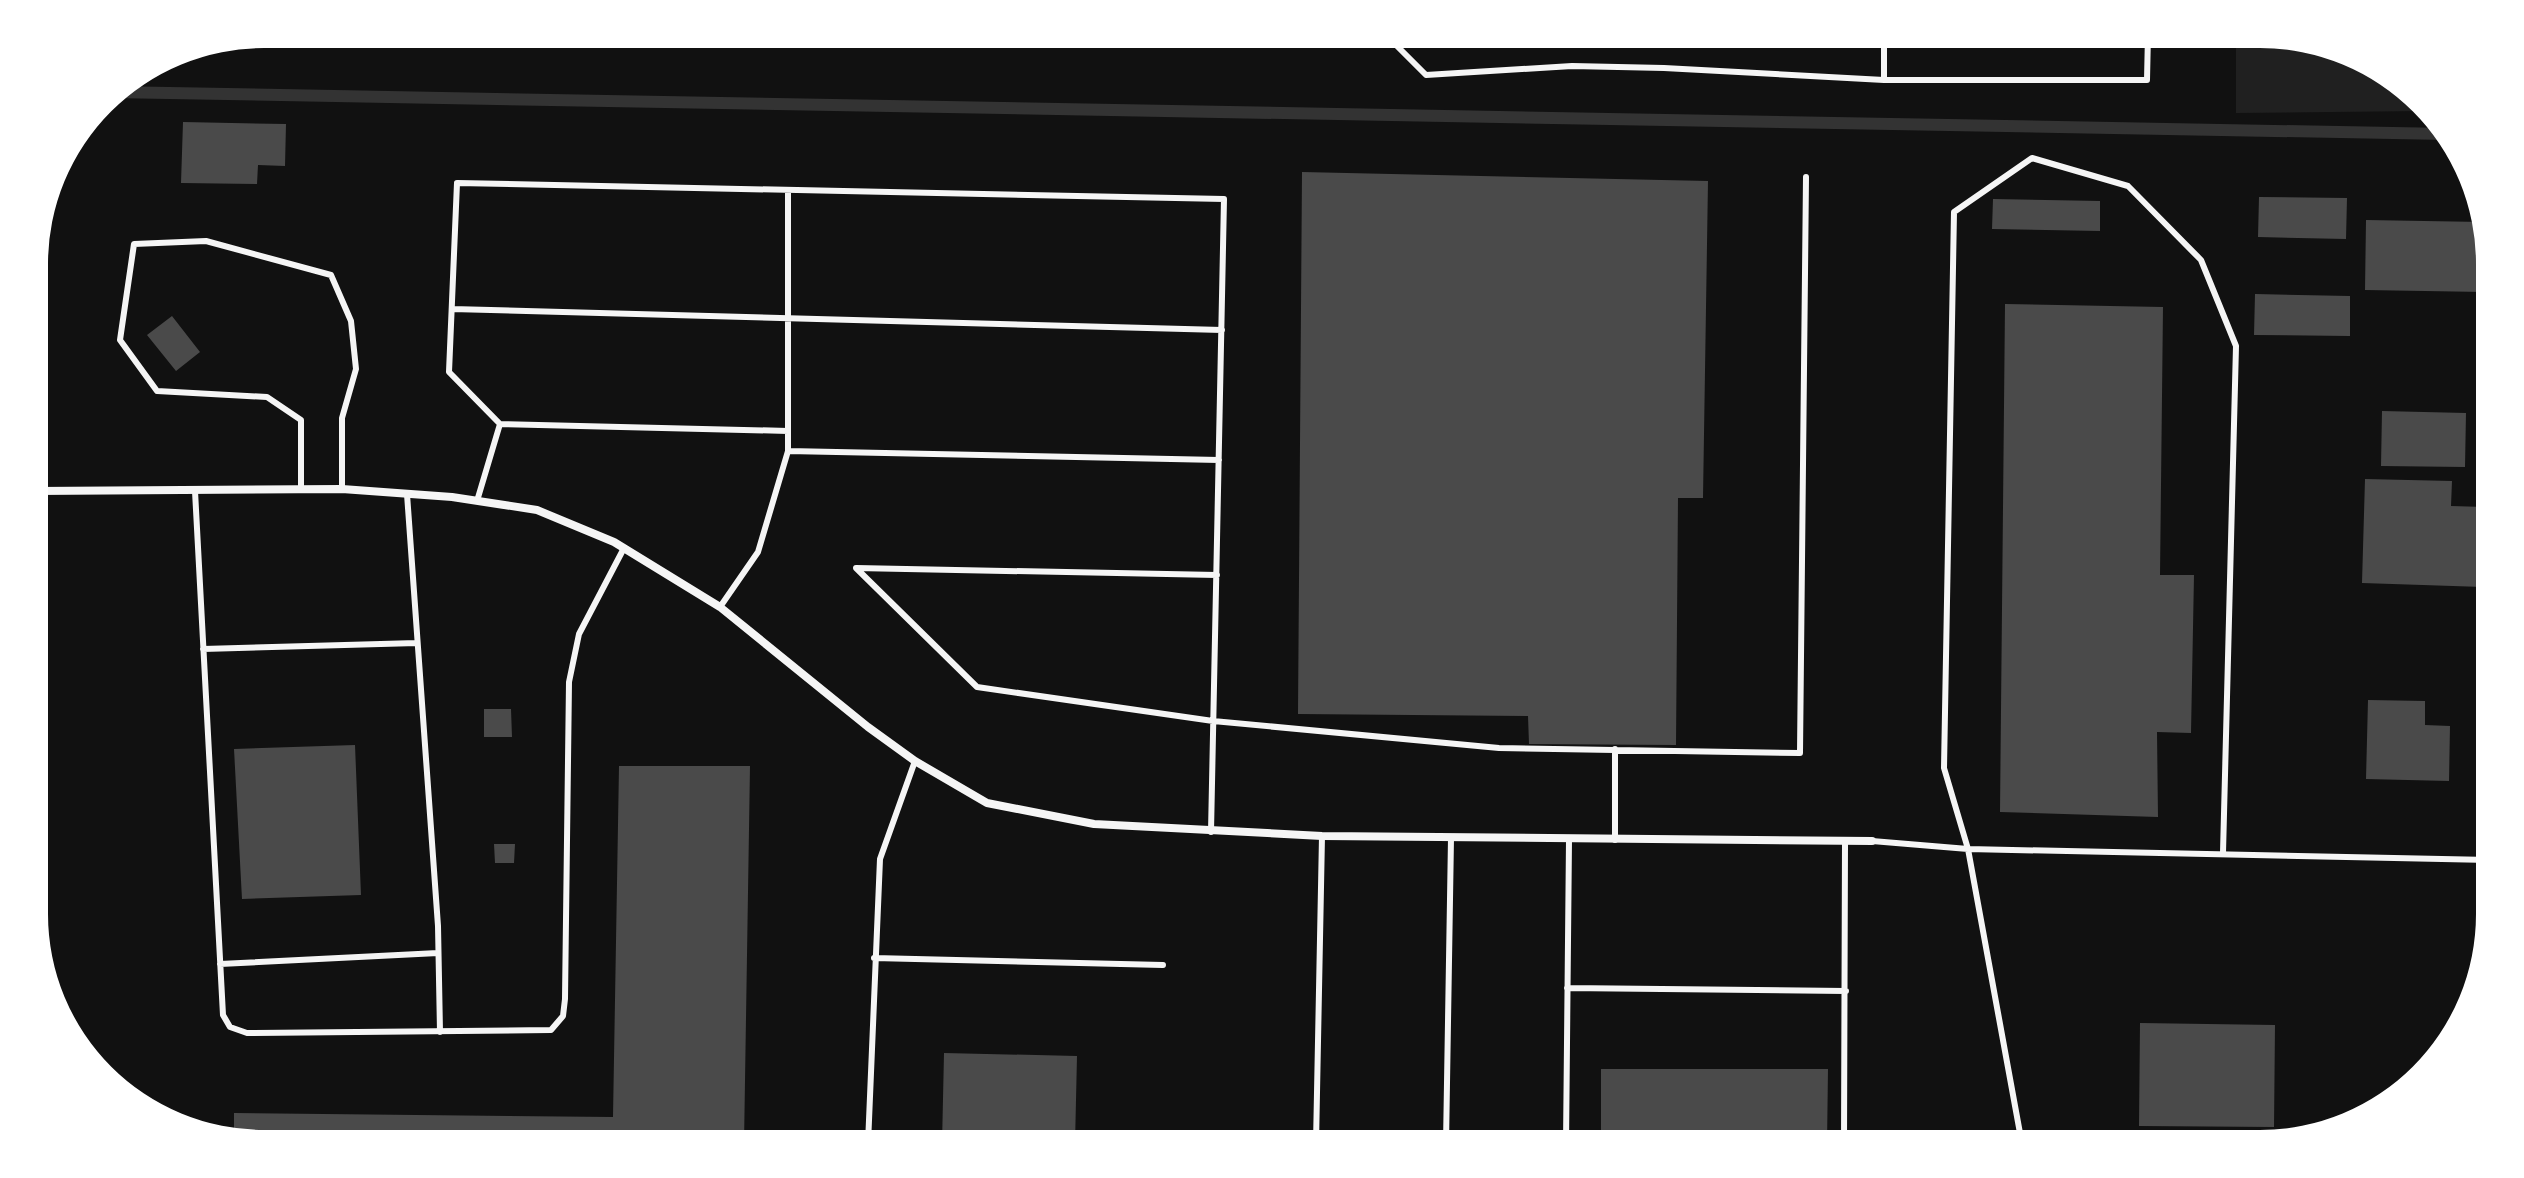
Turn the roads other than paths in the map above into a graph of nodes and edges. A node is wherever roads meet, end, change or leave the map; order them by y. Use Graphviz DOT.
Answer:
graph roads {
  1 [pos="1399,48"];
  2 [pos="1884,48"];
  3 [pos="2148,48"];
  4 [pos="1884,80"];
  5 [pos="1806,177"];
  6 [pos="788,190"];
  7 [pos="452,309"];
  8 [pos="788,318"];
  9 [pos="1222,330"];
  10 [pos="500,424"];
  11 [pos="788,431"];
  12 [pos="788,451"];
  13 [pos="1219,460"];
  14 [pos="342,489"];
  15 [pos="301,490"];
  16 [pos="48,491"];
  17 [pos="195,491"];
  18 [pos="407,494"];
  19 [pos="477,501"];
  20 [pos="624,548"];
  21 [pos="1217,575"];
  22 [pos="720,607"];
  23 [pos="417,643"];
  24 [pos="203,649"];
  25 [pos="1213,721"];
  26 [pos="1615,749"];
  27 [pos="915,761"];
  28 [pos="1211,832"];
  29 [pos="1322,836"];
  30 [pos="1451,838"];
  31 [pos="1569,840"];
  32 [pos="1615,840"];
  33 [pos="1845,841"];
  34 [pos="1872,841"];
  35 [pos="1968,849"];
  36 [pos="2223,853"];
  37 [pos="2476,860"];
  38 [pos="438,953"];
  39 [pos="874,958"];
  40 [pos="220,964"];
  41 [pos="1163,965"];
  42 [pos="1567,988"];
  43 [pos="1846,991"];
  44 [pos="440,1032"];
  45 [pos="868,1130"];
  46 [pos="1316,1130"];
  47 [pos="1446,1130"];
  48 [pos="1566,1130"];
  49 [pos="1844,1130"];
  50 [pos="2019,1130"];
  1 -- 4 [label="lane"];
  2 -- 4 [label="lane"];
  3 -- 4 [label="lane"];
  5 -- 26 [label="lane"];
  6 -- 7 [label="lane"];
  6 -- 8 [label="lane"];
  6 -- 9 [label="lane"];
  7 -- 8 [label="lane"];
  7 -- 10 [label="lane"];
  8 -- 9 [label="lane"];
  8 -- 11 [label="lane"];
  9 -- 13 [label="lane"];
  10 -- 11 [label="lane"];
  10 -- 19 [label="lane"];
  11 -- 12 [label="lane"];
  12 -- 13 [label="lane"];
  12 -- 22 [label="lane"];
  13 -- 21 [label="lane"];
  14 -- 15 [label="street"];
  14 -- 15 [label="lane"];
  14 -- 18 [label="street"];
  15 -- 17 [label="street"];
  16 -- 17 [label="street"];
  17 -- 24 [label="lane"];
  18 -- 19 [label="street"];
  18 -- 23 [label="lane"];
  19 -- 20 [label="street"];
  20 -- 22 [label="street"];
  20 -- 44 [label="lane"];
  21 -- 25 [label="lane"];
  21 -- 25 [label="lane"];
  22 -- 27 [label="street"];
  23 -- 24 [label="lane"];
  23 -- 38 [label="lane"];
  24 -- 40 [label="lane"];
  25 -- 26 [label="lane"];
  25 -- 28 [label="lane"];
  26 -- 32 [label="lane"];
  27 -- 28 [label="street"];
  27 -- 39 [label="lane"];
  28 -- 29 [label="street"];
  29 -- 30 [label="street"];
  29 -- 46 [label="lane"];
  30 -- 31 [label="street"];
  30 -- 47 [label="lane"];
  31 -- 32 [label="street"];
  31 -- 42 [label="lane"];
  32 -- 33 [label="street"];
  33 -- 34 [label="street"];
  33 -- 43 [label="lane"];
  34 -- 35 [label="lane"];
  35 -- 36 [label="lane"];
  35 -- 36 [label="lane"];
  35 -- 50 [label="lane"];
  36 -- 37 [label="lane"];
  38 -- 40 [label="lane"];
  38 -- 44 [label="lane"];
  39 -- 41 [label="lane"];
  39 -- 45 [label="lane"];
  40 -- 44 [label="lane"];
  42 -- 43 [label="lane"];
  42 -- 48 [label="lane"];
  43 -- 49 [label="lane"];
}
